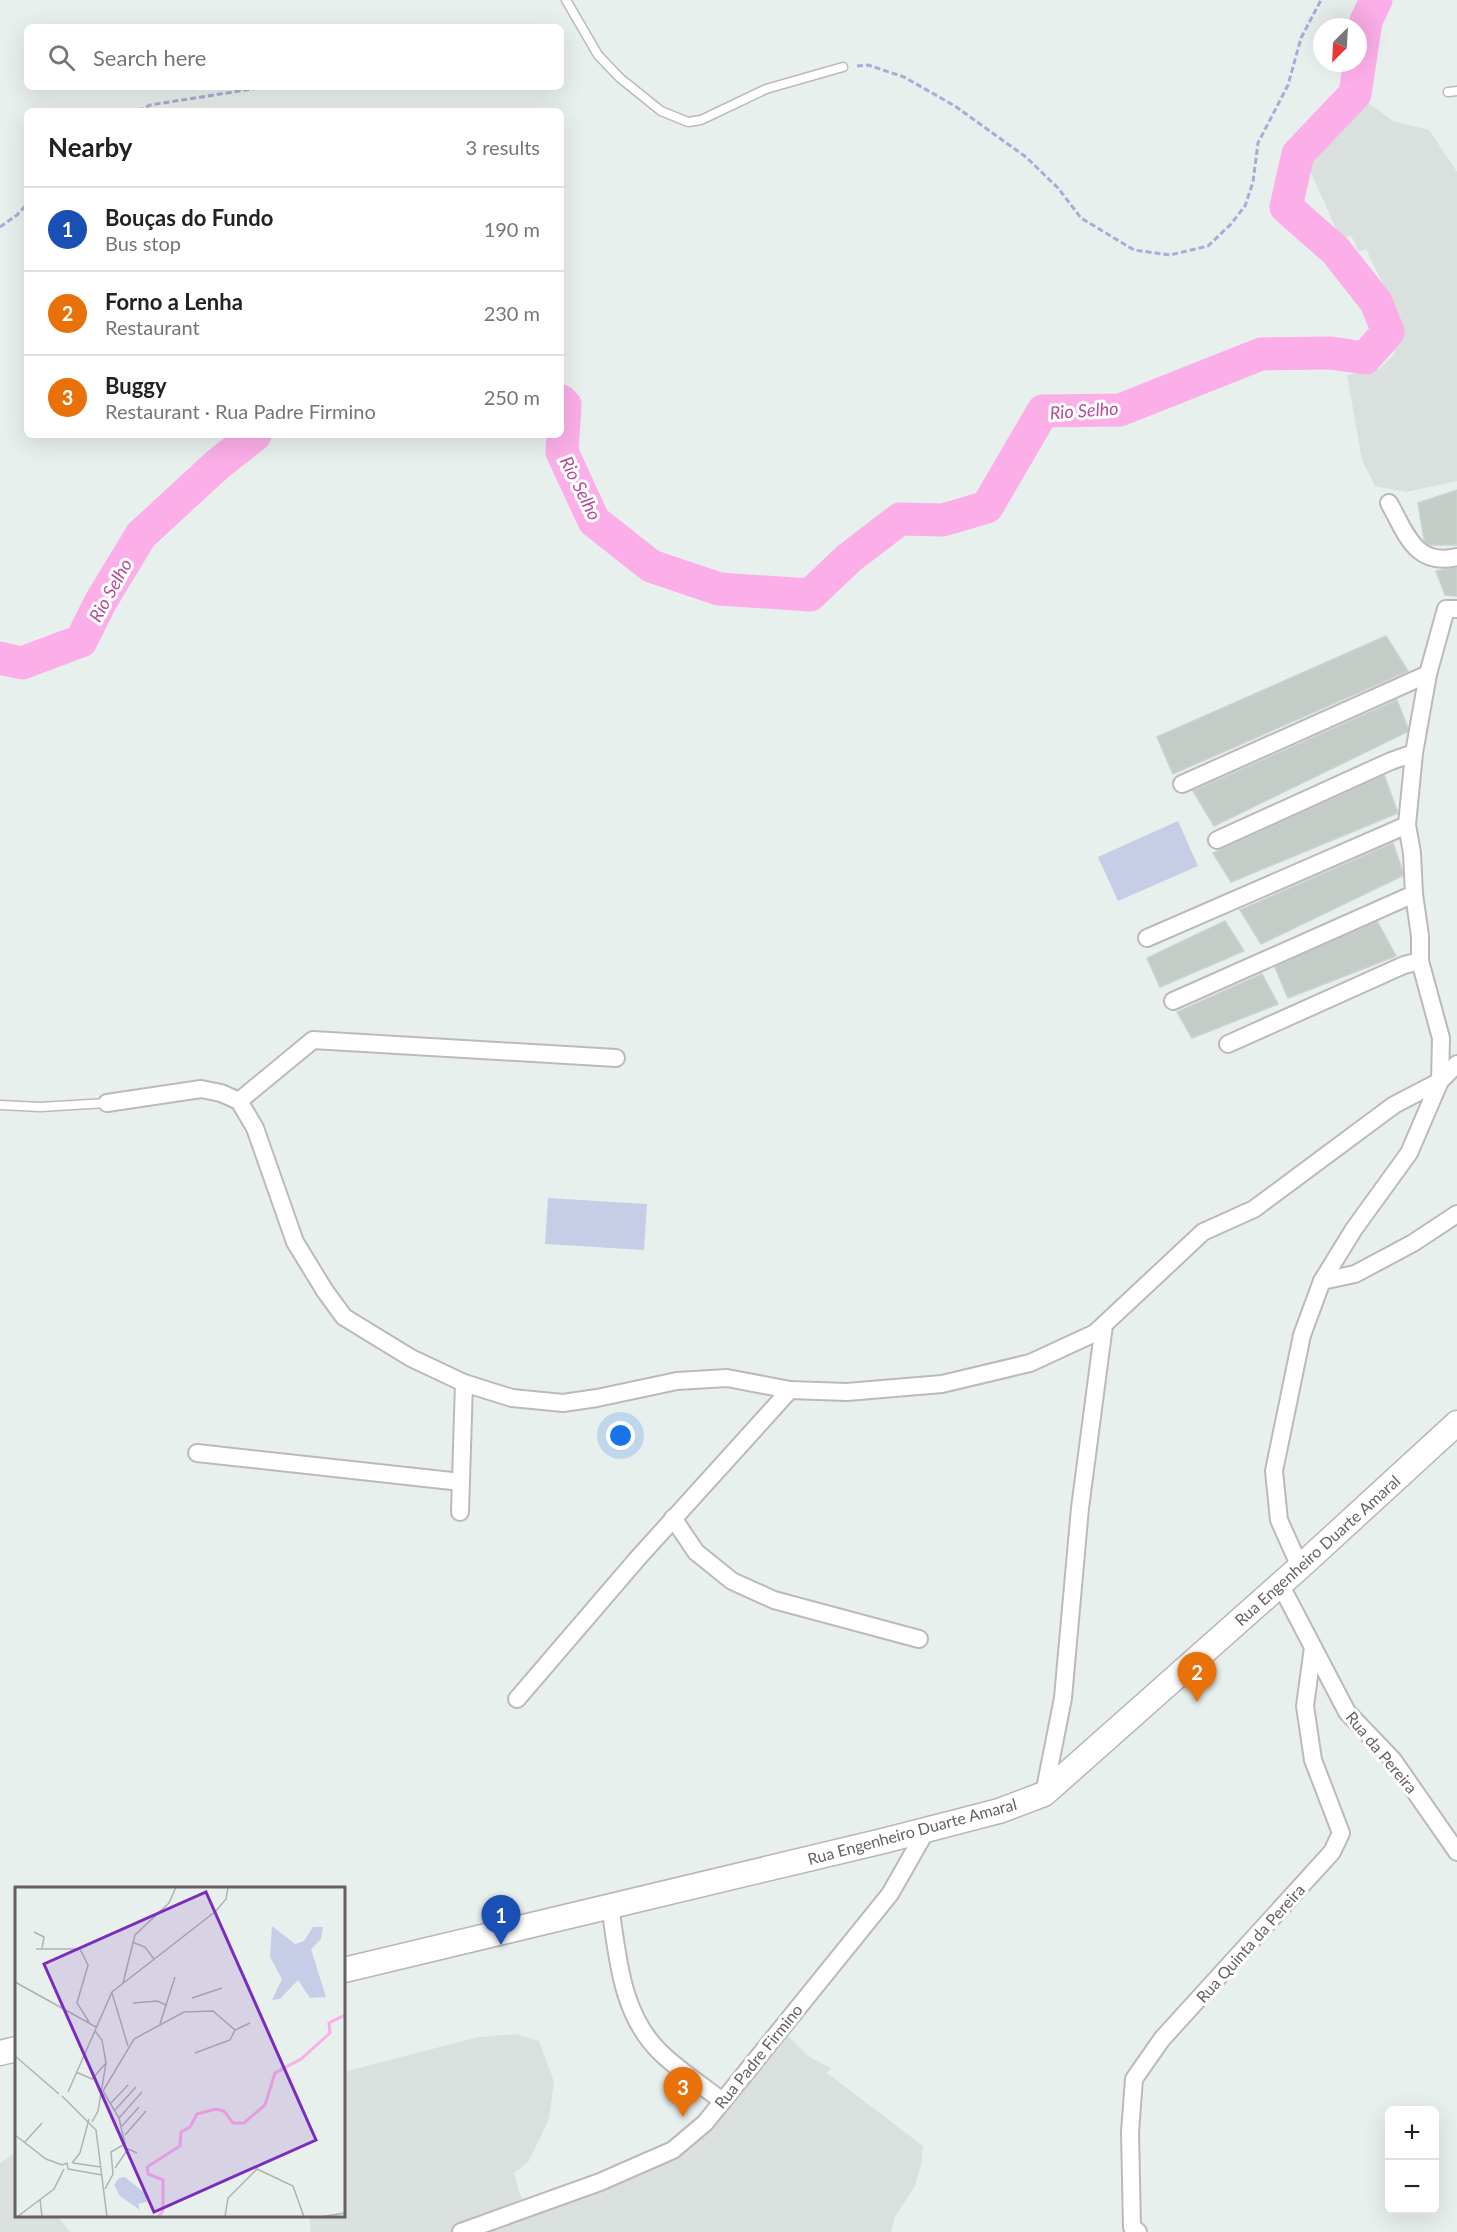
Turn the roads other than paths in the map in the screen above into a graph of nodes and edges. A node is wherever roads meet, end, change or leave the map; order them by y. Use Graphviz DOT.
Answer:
graph roads {
  1 [pos="566,0"];
  2 [pos="843,67"];
  3 [pos="1389,503"];
  4 [pos="1457,557"];
  5 [pos="1457,609"];
  6 [pos="1428,674"];
  7 [pos="1414,753"];
  8 [pos="1182,784"];
  9 [pos="1407,825"];
  10 [pos="1217,840"];
  11 [pos="1414,894"];
  12 [pos="1148,938"];
  13 [pos="1420,961"];
  14 [pos="1173,1001"];
  15 [pos="1228,1044"];
  16 [pos="616,1058"];
  17 [pos="1457,1064"];
  18 [pos="1440,1081"];
  19 [pos="239,1101"];
  20 [pos="107,1103"];
  21 [pos="0,1105"];
  22 [pos="1457,1214"];
  23 [pos="1322,1281"];
  24 [pos="1104,1325"];
  25 [pos="464,1383"];
  26 [pos="790,1390"];
  27 [pos="1457,1423"];
  28 [pos="196,1453"];
  29 [pos="461,1482"];
  30 [pos="460,1512"];
  31 [pos="673,1518"];
  32 [pos="1300,1568"];
  33 [pos="1280,1584"];
  34 [pos="919,1639"];
  35 [pos="1313,1647"];
  36 [pos="517,1699"];
  37 [pos="1044,1794"];
  38 [pos="927,1829"];
  39 [pos="1457,1852"];
  40 [pos="610,1906"];
  41 [pos="345,1970"];
  42 [pos="15,2049"];
  43 [pos="0,2053"];
  44 [pos="722,2101"];
  45 [pos="461,2232"];
  46 [pos="1138,2232"];
  1 -- 2 [label="lane"];
  3 -- 4 [label="street"];
  5 -- 6 [label="street"];
  6 -- 7 [label="street"];
  6 -- 8 [label="street"];
  7 -- 9 [label="street"];
  7 -- 10 [label="street"];
  9 -- 11 [label="street"];
  9 -- 12 [label="street"];
  11 -- 13 [label="street"];
  11 -- 14 [label="street"];
  13 -- 15 [label="street"];
  13 -- 18 [label="street"];
  16 -- 19 [label="street"];
  17 -- 18 [label="street"];
  18 -- 23 [label="street"];
  18 -- 24 [label="street"];
  19 -- 20 [label="street"];
  19 -- 25 [label="street"];
  20 -- 21 [label="lane"];
  22 -- 23 [label="street"];
  23 -- 32 [label="street"];
  24 -- 26 [label="street"];
  24 -- 37 [label="street"];
  25 -- 26 [label="street"];
  25 -- 29 [label="street"];
  26 -- 31 [label="street"];
  27 -- 32 [label="main road, Rua Engenheiro Duarte Amaral"];
  28 -- 29 [label="street"];
  29 -- 30 [label="street"];
  31 -- 34 [label="street"];
  31 -- 36 [label="street"];
  32 -- 33 [label="main road, Rua Engenheiro Duarte Amaral"];
  33 -- 35 [label="street, Rua da Pereira"];
  33 -- 37 [label="main road, Rua Engenheiro Duarte Amaral"];
  35 -- 39 [label="street, Rua da Pereira"];
  35 -- 46 [label="street, Rua Quinta da Pereira"];
  37 -- 38 [label="main road, Rua Engenheiro Duarte Amaral"];
  38 -- 40 [label="main road, Rua Engenheiro Duarte Amaral"];
  38 -- 44 [label="street, Rua Padre Firmino"];
  40 -- 41 [label="main road, Rua Engenheiro Duarte Amaral"];
  40 -- 44 [label="street"];
  42 -- 43 [label="main road"];
  44 -- 45 [label="street, Rua Padre Firmino"];
}
